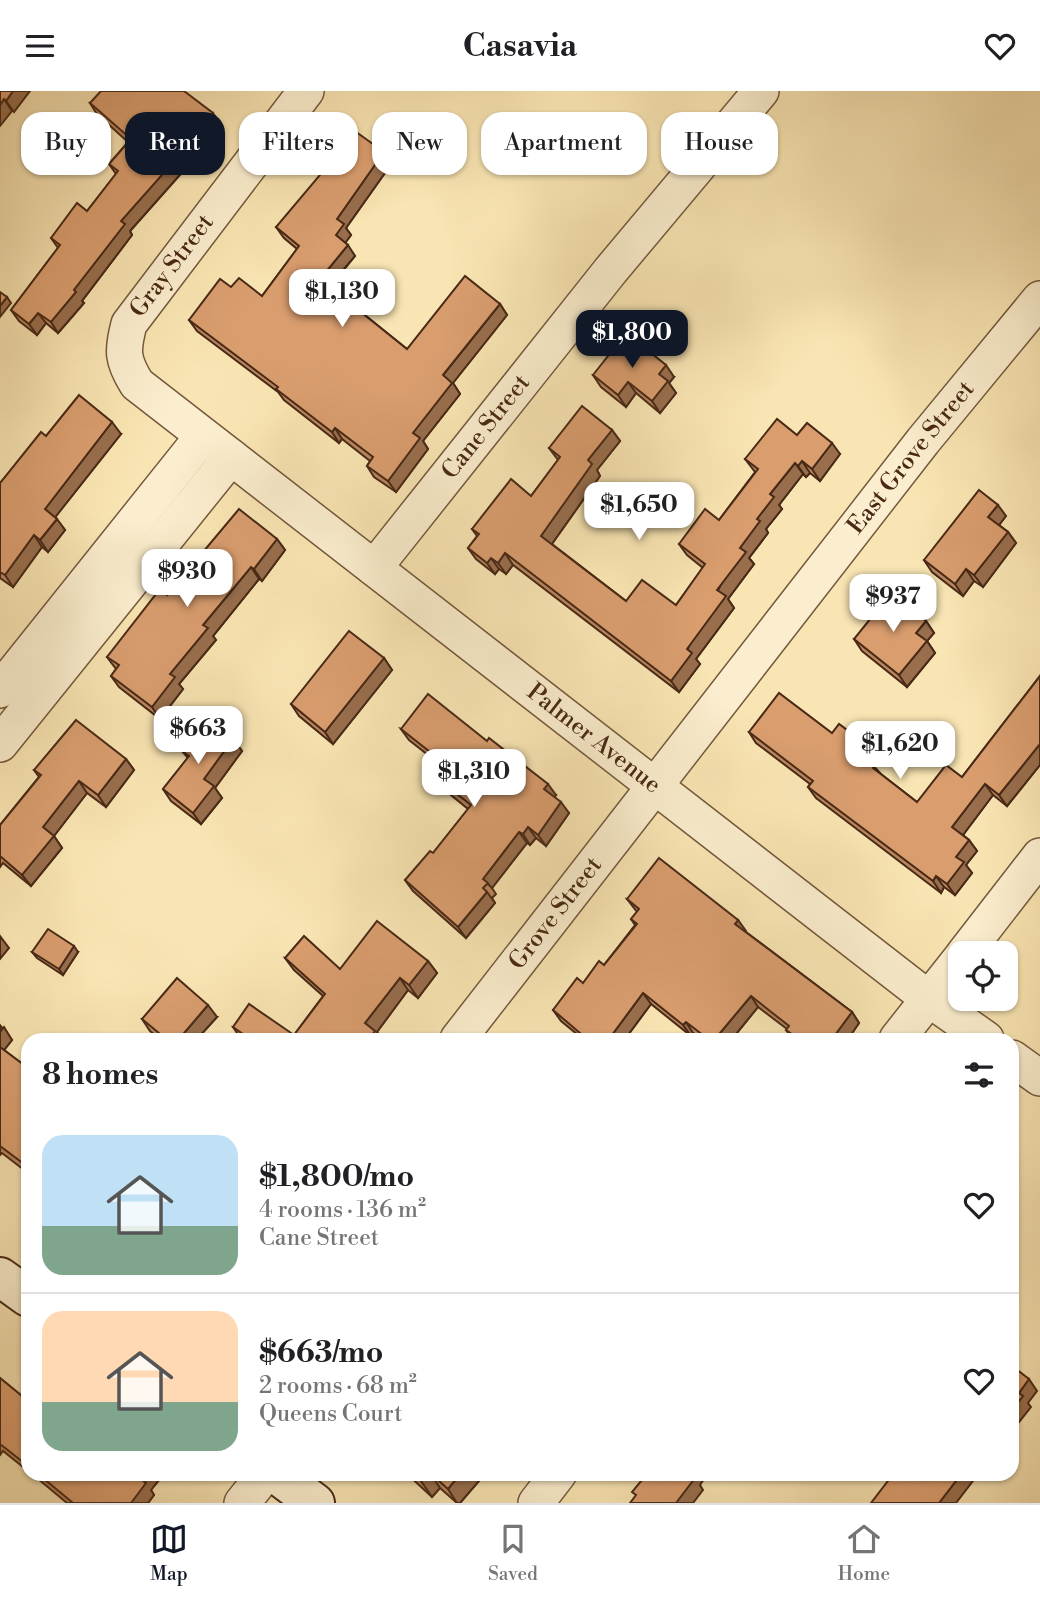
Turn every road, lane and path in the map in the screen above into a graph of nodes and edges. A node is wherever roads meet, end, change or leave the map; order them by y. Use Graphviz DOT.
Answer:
graph roads {
  1 [pos="306,91"];
  2 [pos="761,91"];
  3 [pos="1040,299"];
  4 [pos="203,436"];
  5 [pos="231,457"];
  6 [pos="374,568"];
  7 [pos="0,689"];
  8 [pos="0,744"];
  9 [pos="655,786"];
  10 [pos="1040,856"];
  11 [pos="974,941"];
  12 [pos="948,975"];
  13 [pos="929,999"];
  14 [pos="463,1033"];
  15 [pos="902,1033"];
  16 [pos="977,1033"];
  17 [pos="1019,1063"];
  18 [pos="1040,1078"];
  19 [pos="0,1277"];
  20 [pos="21,1292"];
  21 [pos="260,1481"];
  22 [pos="285,1481"];
  23 [pos="553,1481"];
  24 [pos="242,1503"];
  25 [pos="314,1503"];
  26 [pos="536,1503"];
  1 -- 4 [label="street, Gray Street"];
  2 -- 6 [label="street, Cane Street"];
  3 -- 9 [label="street, East Grove Street"];
  4 -- 5 [label="street, Palmer Avenue"];
  4 -- 7 [label="street"];
  5 -- 6 [label="street, Palmer Avenue"];
  5 -- 8 [label="street"];
  6 -- 9 [label="street, Palmer Avenue"];
  9 -- 13 [label="street, Palmer Avenue"];
  9 -- 14 [label="street, Grove Street"];
  10 -- 11 [label="street"];
  12 -- 13 [label="street"];
  13 -- 15 [label="street"];
  13 -- 16 [label="street, Palmer Avenue"];
  17 -- 18 [label="street"];
  19 -- 20 [label="street"];
  21 -- 24 [label="street"];
  22 -- 25 [label="street"];
  23 -- 26 [label="street"];
}
